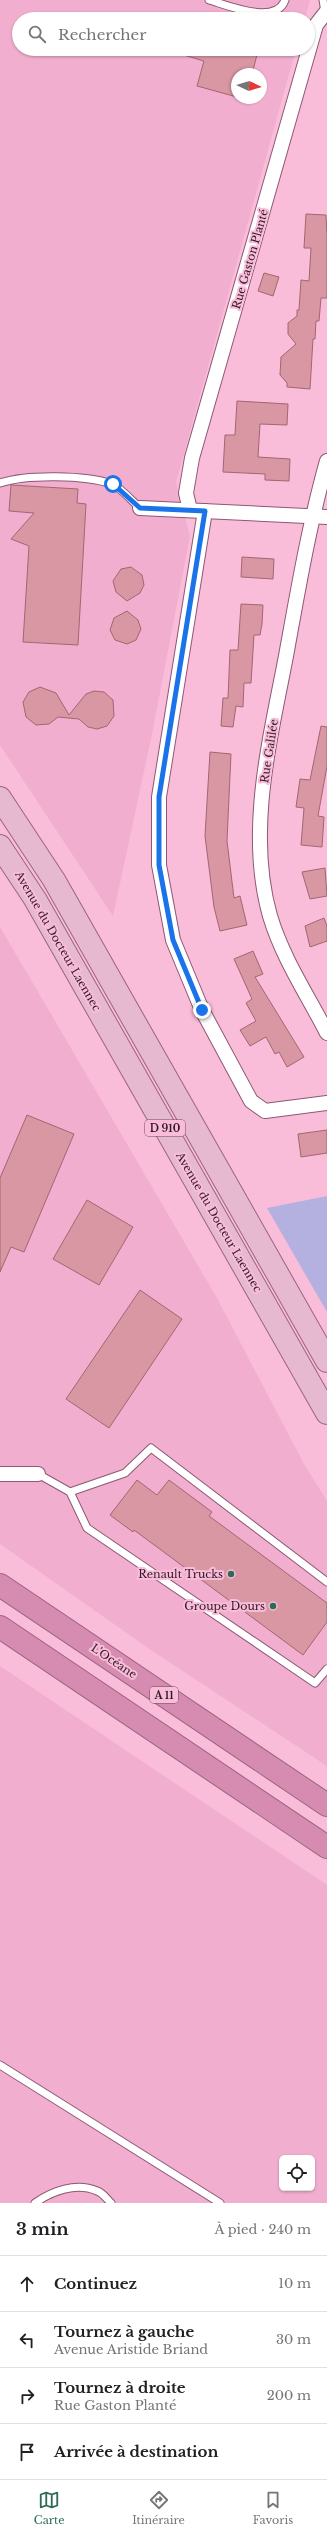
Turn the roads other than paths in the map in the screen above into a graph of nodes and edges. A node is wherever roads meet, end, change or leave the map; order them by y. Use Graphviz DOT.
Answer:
graph roads {
  1 [pos="209,0"];
  2 [pos="285,0"];
  3 [pos="325,8"];
  4 [pos="250,12"];
  5 [pos="270,12"];
  6 [pos="315,28"];
  7 [pos="307,56"];
  8 [pos="327,461"];
  9 [pos="0,483"];
  10 [pos="140,508"];
  11 [pos="190,510"];
  12 [pos="205,511"];
  13 [pos="312,516"];
  14 [pos="327,517"];
  15 [pos="0,798"];
  16 [pos="0,846"];
  17 [pos="327,1033"];
  18 [pos="327,1104"];
  19 [pos="327,1361"];
  20 [pos="327,1413"];
  21 [pos="0,1474"];
  22 [pos="38,1474"];
  23 [pos="70,1492"];
  24 [pos="327,1582"];
  25 [pos="0,1585"];
  26 [pos="0,1627"];
  27 [pos="327,1669"];
  28 [pos="327,1805"];
  29 [pos="327,1846"];
  30 [pos="0,2065"];
  31 [pos="35,2203"];
  32 [pos="111,2203"];
  33 [pos="220,2203"];
  1 -- 4 [label="lane"];
  2 -- 5 [label="lane"];
  3 -- 6 [label="street, Rue Gaston Planté"];
  7 -- 11 [label="street, Rue Gaston Planté"];
  8 -- 13 [label="street, Rue Galilée"];
  9 -- 10 [label="lane"];
  10 -- 11 [label="street"];
  11 -- 12 [label="street"];
  12 -- 13 [label="street"];
  12 -- 18 [label="street"];
  13 -- 14 [label="street"];
  13 -- 17 [label="street, Rue Galilée"];
  15 -- 19 [label="main road, D 910"];
  16 -- 20 [label="main road, Avenue du Docteur Laennec / D 910"];
  21 -- 22 [label="street"];
  22 -- 23 [label="lane"];
  23 -- 24 [label="lane"];
  23 -- 27 [label="lane"];
  25 -- 28 [label="highway, L’Océane / A 11"];
  26 -- 29 [label="highway"];
  30 -- 33 [label="lane"];
  31 -- 32 [label="lane"];
}
